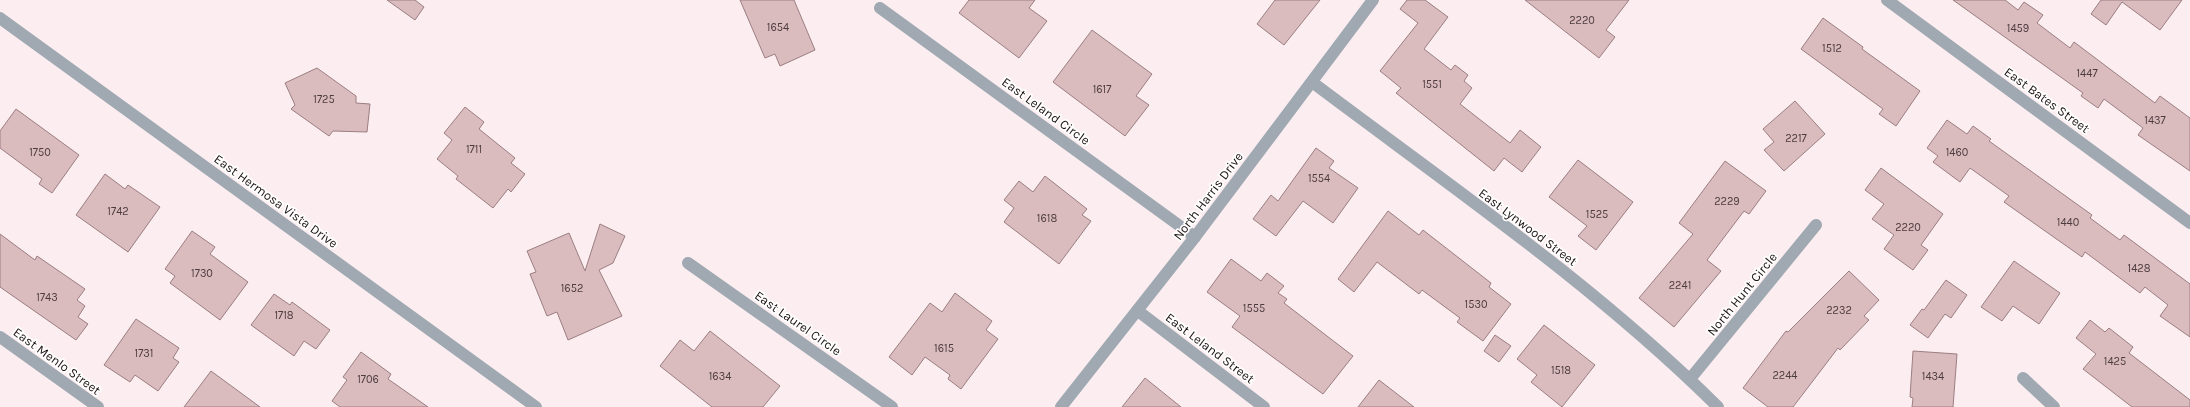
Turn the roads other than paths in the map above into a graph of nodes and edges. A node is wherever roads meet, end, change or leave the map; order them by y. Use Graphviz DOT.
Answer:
graph roads {
  1 [pos="1373,0"];
  2 [pos="1887,0"];
  3 [pos="880,8"];
  4 [pos="0,18"];
  5 [pos="1312,82"];
  6 [pos="2190,223"];
  7 [pos="1816,226"];
  8 [pos="1195,236"];
  9 [pos="688,263"];
  10 [pos="1138,311"];
  11 [pos="0,337"];
  12 [pos="2023,378"];
  13 [pos="1690,379"];
  14 [pos="98,407"];
  15 [pos="536,407"];
  16 [pos="892,407"];
  17 [pos="1061,407"];
  18 [pos="1264,407"];
  19 [pos="1718,407"];
  20 [pos="2054,407"];
  1 -- 5 [label="street, North Harris Drive"];
  2 -- 6 [label="street, East Bates Street"];
  3 -- 8 [label="street, East Leland Circle"];
  4 -- 15 [label="street, East Hermosa Vista Drive"];
  5 -- 8 [label="street, North Harris Drive"];
  5 -- 13 [label="street, East Lynwood Street"];
  7 -- 13 [label="street, North Hunt Circle"];
  8 -- 10 [label="street, North Harris Drive"];
  9 -- 16 [label="street, East Laurel Circle"];
  10 -- 17 [label="street, North Harris Drive"];
  10 -- 18 [label="street, East Leland Street"];
  11 -- 14 [label="street, East Menlo Street"];
  12 -- 20 [label="street"];
  13 -- 19 [label="street, East Lynwood Street"];
}
